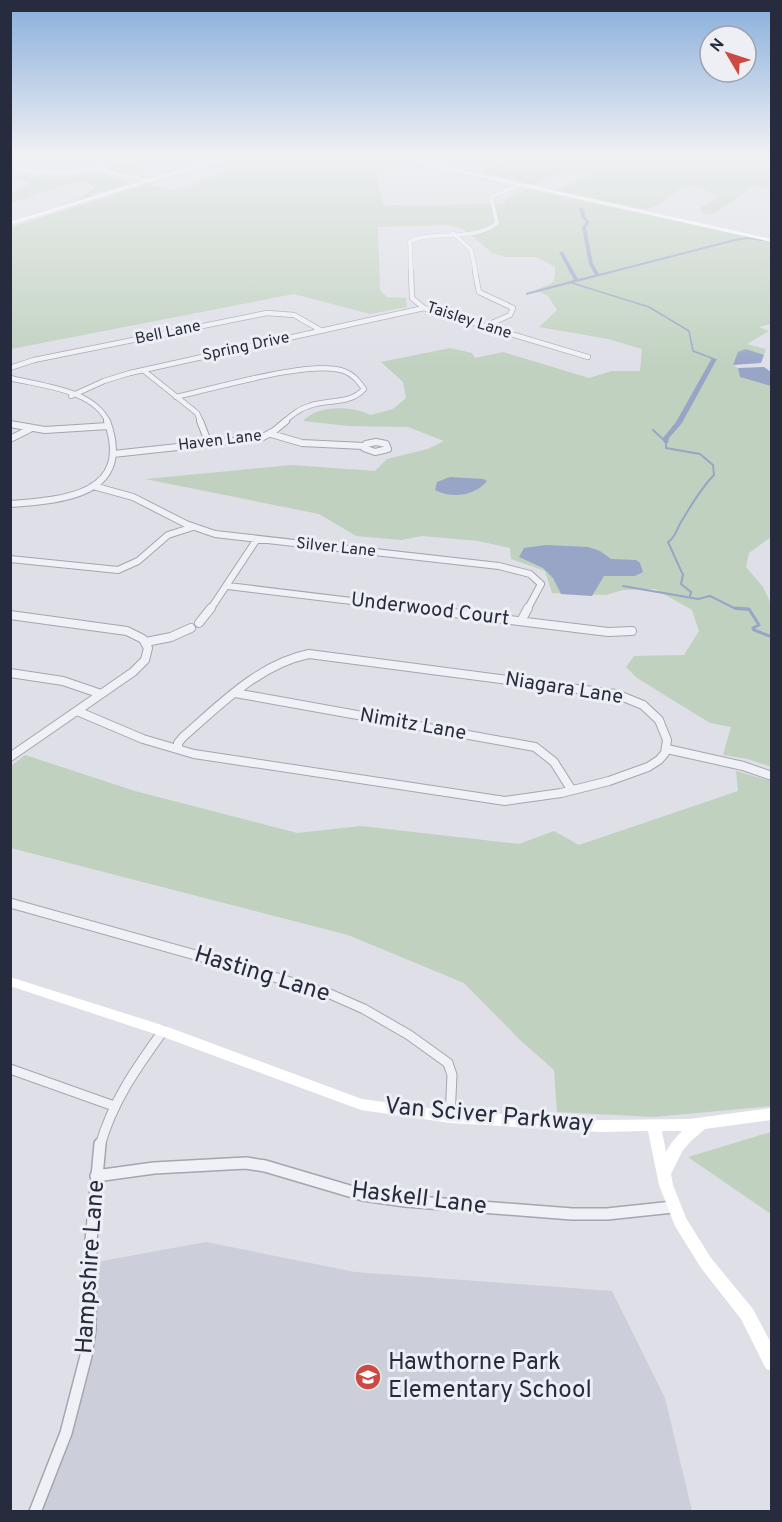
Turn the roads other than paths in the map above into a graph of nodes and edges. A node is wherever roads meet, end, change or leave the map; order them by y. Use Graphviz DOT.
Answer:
graph roads {
  1 [pos="495,226"];
  2 [pos="704,226"];
  3 [pos="453,233"];
  4 [pos="771,241"];
  5 [pos="424,308"];
  6 [pos="483,327"];
  7 [pos="323,331"];
  8 [pos="588,357"];
  9 [pos="10,368"];
  10 [pos="143,370"];
  11 [pos="10,378"];
  12 [pos="70,396"];
  13 [pos="176,396"];
  14 [pos="10,424"];
  15 [pos="108,426"];
  16 [pos="30,429"];
  17 [pos="271,434"];
  18 [pos="10,438"];
  19 [pos="208,444"];
  20 [pos="364,446"];
  21 [pos="113,454"];
  22 [pos="93,486"];
  23 [pos="10,504"];
  24 [pos="193,527"];
  25 [pos="257,539"];
  26 [pos="10,558"];
  27 [pos="228,586"];
  28 [pos="10,615"];
  29 [pos="521,621"];
  30 [pos="199,623"];
  31 [pos="191,628"];
  32 [pos="632,631"];
  33 [pos="146,642"];
  34 [pos="10,673"];
  35 [pos="236,693"];
  36 [pos="101,694"];
  37 [pos="77,711"];
  38 [pos="178,748"];
  39 [pos="667,749"];
  40 [pos="10,757"];
  41 [pos="771,776"];
  42 [pos="571,789"];
  43 [pos="10,903"];
  44 [pos="10,981"];
  45 [pos="163,1031"];
  46 [pos="10,1069"];
  47 [pos="114,1106"];
  48 [pos="771,1114"];
  49 [pos="450,1117"];
  50 [pos="705,1124"];
  51 [pos="654,1127"];
  52 [pos="664,1174"];
  53 [pos="96,1176"];
  54 [pos="673,1207"];
  55 [pos="771,1363"];
  56 [pos="35,1512"];
  1 -- 3 [label="street, Taisley Lane"];
  2 -- 4 [label="street"];
  3 -- 5 [label="street, Taisley Lane"];
  3 -- 6 [label="street"];
  5 -- 6 [label="street, Taisley Lane"];
  5 -- 7 [label="street, Spring Drive"];
  6 -- 8 [label="street, Taisley Lane"];
  7 -- 9 [label="street, Bell Lane"];
  7 -- 10 [label="street, Spring Drive"];
  10 -- 12 [label="street, Spring Drive"];
  10 -- 13 [label="street"];
  11 -- 12 [label="street"];
  12 -- 15 [label="street"];
  13 -- 17 [label="street, Haven Lane"];
  13 -- 19 [label="street"];
  14 -- 16 [label="street"];
  15 -- 16 [label="street"];
  15 -- 21 [label="street"];
  16 -- 18 [label="street"];
  17 -- 19 [label="street, Haven Lane"];
  17 -- 20 [label="street"];
  19 -- 21 [label="street, Haven Lane"];
  21 -- 22 [label="street"];
  22 -- 23 [label="street"];
  22 -- 24 [label="street, Silver Lane"];
  24 -- 25 [label="street, Silver Lane"];
  24 -- 26 [label="street"];
  25 -- 27 [label="street"];
  25 -- 29 [label="street, Silver Lane"];
  27 -- 29 [label="street, Underwood Court"];
  27 -- 30 [label="street"];
  28 -- 33 [label="street"];
  29 -- 32 [label="street, Underwood Court"];
  31 -- 33 [label="street"];
  33 -- 36 [label="street"];
  34 -- 36 [label="street"];
  35 -- 38 [label="street, Niagara Lane"];
  35 -- 39 [label="street, Niagara Lane"];
  35 -- 42 [label="street, Nimitz Lane"];
  36 -- 37 [label="street"];
  37 -- 38 [label="street"];
  37 -- 40 [label="street"];
  38 -- 42 [label="street"];
  39 -- 41 [label="street"];
  39 -- 42 [label="street"];
  43 -- 49 [label="street, Hasting Lane"];
  44 -- 45 [label="street, Van Sciver Parkway"];
  45 -- 47 [label="street, Hampshire Lane"];
  45 -- 49 [label="street, Van Sciver Parkway"];
  46 -- 47 [label="street"];
  47 -- 53 [label="street, Hampshire Lane"];
  48 -- 50 [label="street, Van Sciver Parkway"];
  49 -- 51 [label="street, Van Sciver Parkway"];
  50 -- 51 [label="street, Van Sciver Parkway"];
  50 -- 52 [label="street"];
  51 -- 52 [label="street"];
  52 -- 54 [label="street"];
  53 -- 54 [label="street, Haskell Lane"];
  53 -- 56 [label="street, Hampshire Lane"];
  54 -- 55 [label="street"];
}
